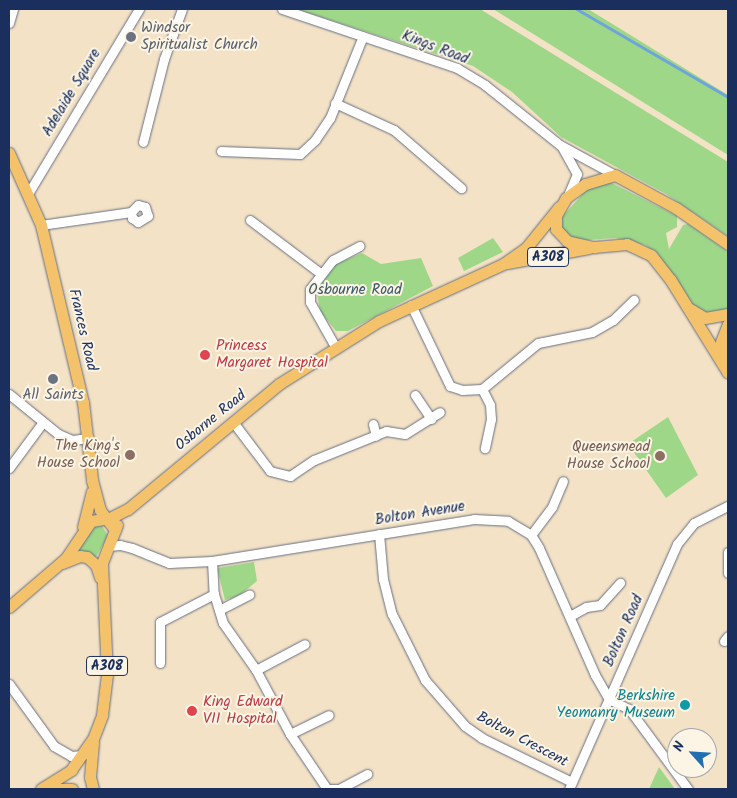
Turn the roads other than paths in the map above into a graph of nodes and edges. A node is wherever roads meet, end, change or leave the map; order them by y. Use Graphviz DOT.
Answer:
graph roads {
  1 [pos="13,9"];
  2 [pos="138,9"];
  3 [pos="182,9"];
  4 [pos="282,9"];
  5 [pos="9,23"];
  6 [pos="363,36"];
  7 [pos="335,103"];
  8 [pos="143,142"];
  9 [pos="560,145"];
  10 [pos="221,151"];
  11 [pos="9,153"];
  12 [pos="615,175"];
  13 [pos="461,188"];
  14 [pos="29,192"];
  15 [pos="563,202"];
  16 [pos="131,212"];
  17 [pos="250,220"];
  18 [pos="42,225"];
  19 [pos="728,244"];
  20 [pos="358,246"];
  21 [pos="594,247"];
  22 [pos="503,264"];
  23 [pos="320,273"];
  24 [pos="634,300"];
  25 [pos="411,305"];
  26 [pos="688,308"];
  27 [pos="728,314"];
  28 [pos="728,324"];
  29 [pos="336,348"];
  30 [pos="726,369"];
  31 [pos="482,389"];
  32 [pos="9,394"];
  33 [pos="415,395"];
  34 [pos="440,412"];
  35 [pos="431,419"];
  36 [pos="43,422"];
  37 [pos="233,422"];
  38 [pos="373,424"];
  39 [pos="376,436"];
  40 [pos="89,438"];
  41 [pos="485,448"];
  42 [pos="9,468"];
  43 [pos="92,480"];
  44 [pos="563,481"];
  45 [pos="728,506"];
  46 [pos="128,509"];
  47 [pos="105,519"];
  48 [pos="115,530"];
  49 [pos="380,534"];
  50 [pos="80,535"];
  51 [pos="531,535"];
  52 [pos="108,546"];
  53 [pos="132,548"];
  54 [pos="728,552"];
  55 [pos="212,561"];
  56 [pos="60,564"];
  57 [pos="728,573"];
  58 [pos="620,583"];
  59 [pos="103,592"];
  60 [pos="214,594"];
  61 [pos="249,595"];
  62 [pos="9,607"];
  63 [pos="219,610"];
  64 [pos="570,616"];
  65 [pos="305,644"];
  66 [pos="160,664"];
  67 [pos="256,670"];
  68 [pos="9,684"];
  69 [pos="609,699"];
  70 [pos="329,715"];
  71 [pos="290,734"];
  72 [pos="93,738"];
  73 [pos="83,755"];
  74 [pos="367,774"];
  75 [pos="570,786"];
  76 [pos="41,789"];
  77 [pos="46,789"];
  78 [pos="72,789"];
  79 [pos="93,789"];
  80 [pos="327,789"];
  81 [pos="688,789"];
  1 -- 5 [label="street"];
  2 -- 14 [label="street, Adelaide Square"];
  3 -- 8 [label="street"];
  4 -- 6 [label="street, Kings Road"];
  6 -- 7 [label="street"];
  6 -- 9 [label="street, Kings Road"];
  7 -- 10 [label="street"];
  7 -- 13 [label="street"];
  9 -- 12 [label="street, Kings Road"];
  9 -- 15 [label="street, Kings Road"];
  11 -- 14 [label="main road, Frances Road"];
  12 -- 15 [label="main road, Osborne Road"];
  12 -- 19 [label="main road"];
  14 -- 18 [label="main road, Frances Road"];
  15 -- 21 [label="main road"];
  15 -- 22 [label="main road, Osborne Road / A308"];
  16 -- 18 [label="street"];
  17 -- 23 [label="street"];
  18 -- 40 [label="main road, Frances Road"];
  20 -- 23 [label="street"];
  21 -- 22 [label="main road, Osborne Road / A308"];
  21 -- 26 [label="main road"];
  22 -- 25 [label="main road, Osborne Road / A308"];
  23 -- 29 [label="street"];
  24 -- 31 [label="street"];
  25 -- 29 [label="main road, Osborne Road / A308"];
  25 -- 31 [label="street"];
  26 -- 27 [label="main road"];
  26 -- 30 [label="main road"];
  28 -- 30 [label="main road"];
  29 -- 37 [label="main road, Osborne Road / A308"];
  31 -- 41 [label="street"];
  32 -- 36 [label="street"];
  33 -- 35 [label="street"];
  34 -- 35 [label="street"];
  35 -- 39 [label="street"];
  36 -- 40 [label="street"];
  36 -- 42 [label="street"];
  37 -- 39 [label="street"];
  37 -- 46 [label="main road, Osborne Road / A308"];
  38 -- 39 [label="street"];
  40 -- 43 [label="main road, Frances Road"];
  43 -- 47 [label="main road, Frances Road"];
  43 -- 50 [label="main road"];
  44 -- 51 [label="street"];
  45 -- 69 [label="street, Bolton Road"];
  46 -- 47 [label="main road, Osborne Road / A308"];
  46 -- 48 [label="main road, Osborne Road / A308"];
  47 -- 48 [label="main road"];
  47 -- 50 [label="main road, Osborne Road / A308"];
  48 -- 52 [label="main road, A308"];
  48 -- 53 [label="street, Bolton Avenue"];
  49 -- 51 [label="street, Bolton Avenue"];
  49 -- 55 [label="street, Bolton Avenue"];
  49 -- 75 [label="street, Bolton Crescent"];
  50 -- 56 [label="main road, Osborne Road / A308"];
  51 -- 64 [label="street"];
  52 -- 53 [label="street, Bolton Avenue"];
  52 -- 59 [label="main road, A308"];
  53 -- 55 [label="street, Bolton Avenue"];
  54 -- 57 [label="street"];
  55 -- 60 [label="street"];
  56 -- 59 [label="main road"];
  56 -- 62 [label="main road, Osborne Road / A308"];
  58 -- 64 [label="street"];
  59 -- 72 [label="main road, A308"];
  60 -- 63 [label="street"];
  60 -- 66 [label="street"];
  61 -- 63 [label="street"];
  63 -- 67 [label="street"];
  64 -- 69 [label="street"];
  65 -- 67 [label="street"];
  67 -- 71 [label="street"];
  68 -- 73 [label="street"];
  69 -- 75 [label="street, Bolton Road"];
  69 -- 81 [label="street"];
  70 -- 71 [label="street"];
  71 -- 80 [label="street"];
  72 -- 73 [label="main road, A308"];
  72 -- 79 [label="main road"];
  73 -- 76 [label="main road, A308"];
  74 -- 80 [label="street"];
  77 -- 78 [label="main road"];
}
